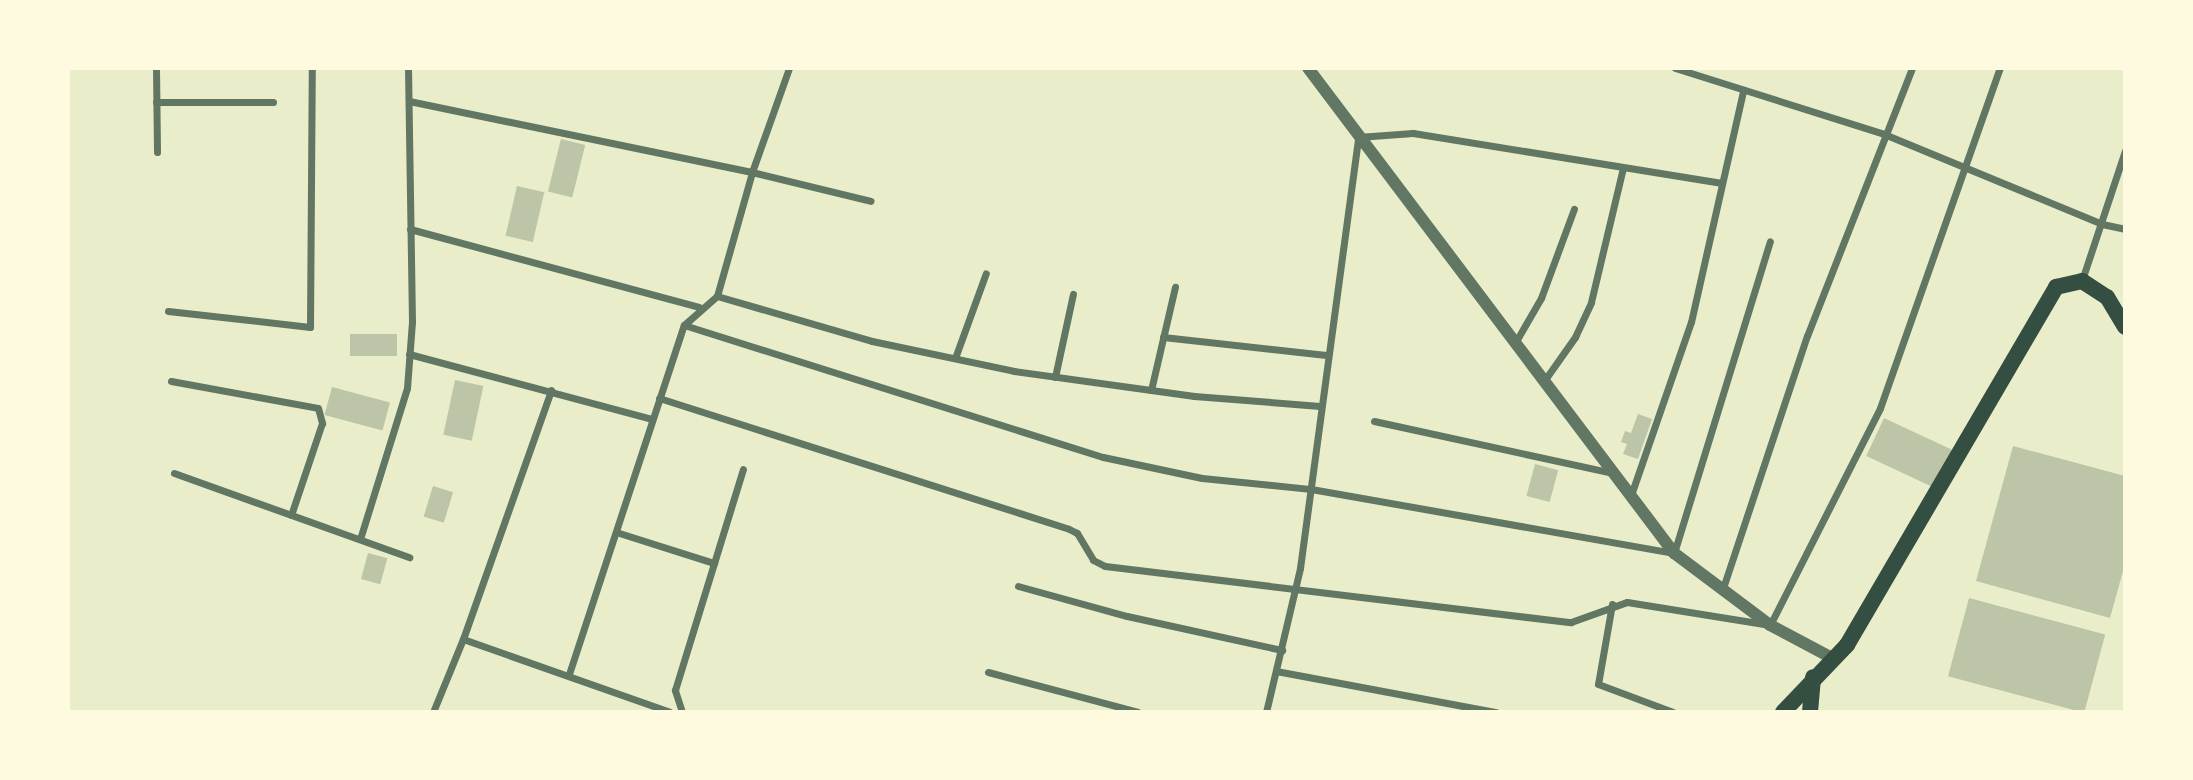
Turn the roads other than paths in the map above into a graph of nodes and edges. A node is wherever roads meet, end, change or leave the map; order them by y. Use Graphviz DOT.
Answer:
graph roads {
  1 [pos="156,68"];
  2 [pos="312,68"];
  3 [pos="408,68"];
  4 [pos="789,68"];
  5 [pos="1308,68"];
  6 [pos="1675,68"];
  7 [pos="1912,68"];
  8 [pos="2000,68"];
  9 [pos="1743,91"];
  10 [pos="409,101"];
  11 [pos="156,102"];
  12 [pos="273,102"];
  13 [pos="1884,134"];
  14 [pos="1357,137"];
  15 [pos="2125,151"];
  16 [pos="157,152"];
  17 [pos="1623,167"];
  18 [pos="1966,168"];
  19 [pos="752,172"];
  20 [pos="1722,183"];
  21 [pos="871,201"];
  22 [pos="1574,209"];
  23 [pos="2102,224"];
  24 [pos="410,229"];
  25 [pos="2125,229"];
  26 [pos="1770,241"];
  27 [pos="986,273"];
  28 [pos="2082,281"];
  29 [pos="1175,287"];
  30 [pos="1073,294"];
  31 [pos="717,296"];
  32 [pos="699,307"];
  33 [pos="168,311"];
  34 [pos="684,325"];
  35 [pos="2125,327"];
  36 [pos="1163,337"];
  37 [pos="1515,343"];
  38 [pos="409,354"];
  39 [pos="1326,355"];
  40 [pos="955,358"];
  41 [pos="1055,377"];
  42 [pos="172,381"];
  43 [pos="1544,381"];
  44 [pos="551,390"];
  45 [pos="1151,390"];
  46 [pos="659,398"];
  47 [pos="1320,406"];
  48 [pos="651,419"];
  49 [pos="1374,421"];
  50 [pos="743,469"];
  51 [pos="174,472"];
  52 [pos="1615,473"];
  53 [pos="1311,489"];
  54 [pos="1631,496"];
  55 [pos="291,514"];
  56 [pos="616,532"];
  57 [pos="360,539"];
  58 [pos="1674,553"];
  59 [pos="409,557"];
  60 [pos="714,563"];
  61 [pos="1018,586"];
  62 [pos="1295,588"];
  63 [pos="1722,592"];
  64 [pos="1612,604"];
  65 [pos="1770,625"];
  66 [pos="463,639"];
  67 [pos="1282,650"];
  68 [pos="1834,659"];
  69 [pos="1276,671"];
  70 [pos="988,672"];
  71 [pos="569,674"];
  72 [pos="1813,677"];
  73 [pos="433,712"];
  74 [pos="670,712"];
  75 [pos="681,712"];
  76 [pos="1138,712"];
  77 [pos="1266,712"];
  78 [pos="1496,712"];
  79 [pos="1673,712"];
  80 [pos="1783,712"];
  81 [pos="1810,712"];
  1 -- 11 [label="street"];
  2 -- 33 [label="street"];
  3 -- 10 [label="street"];
  4 -- 19 [label="street"];
  5 -- 14 [label="street"];
  6 -- 9 [label="street"];
  7 -- 13 [label="street"];
  8 -- 18 [label="street"];
  9 -- 13 [label="street"];
  9 -- 20 [label="street"];
  10 -- 19 [label="street"];
  10 -- 24 [label="street"];
  11 -- 12 [label="street"];
  11 -- 16 [label="street"];
  13 -- 18 [label="street"];
  13 -- 63 [label="street"];
  14 -- 17 [label="street"];
  14 -- 37 [label="street"];
  14 -- 39 [label="street"];
  15 -- 23 [label="street"];
  17 -- 20 [label="street"];
  17 -- 43 [label="street"];
  18 -- 23 [label="street"];
  18 -- 65 [label="street"];
  19 -- 21 [label="street"];
  19 -- 31 [label="street"];
  20 -- 54 [label="street"];
  22 -- 37 [label="street"];
  23 -- 25 [label="street"];
  23 -- 28 [label="street"];
  24 -- 32 [label="street"];
  24 -- 38 [label="street"];
  26 -- 58 [label="street"];
  27 -- 40 [label="street"];
  28 -- 35 [label="main road"];
  28 -- 68 [label="main road"];
  29 -- 36 [label="street"];
  30 -- 41 [label="street"];
  31 -- 32 [label="street"];
  31 -- 40 [label="street"];
  32 -- 34 [label="street"];
  34 -- 46 [label="street"];
  34 -- 53 [label="street"];
  36 -- 39 [label="street"];
  36 -- 45 [label="street"];
  37 -- 43 [label="street"];
  38 -- 44 [label="street"];
  38 -- 57 [label="street"];
  39 -- 47 [label="street"];
  40 -- 41 [label="street"];
  41 -- 45 [label="street"];
  42 -- 55 [label="street"];
  43 -- 52 [label="street"];
  44 -- 48 [label="street"];
  44 -- 66 [label="street"];
  45 -- 47 [label="street"];
  46 -- 48 [label="street"];
  46 -- 62 [label="street"];
  47 -- 53 [label="street"];
  48 -- 56 [label="street"];
  49 -- 52 [label="street"];
  50 -- 60 [label="street"];
  51 -- 55 [label="street"];
  52 -- 54 [label="street"];
  53 -- 58 [label="street"];
  53 -- 62 [label="street"];
  54 -- 58 [label="street"];
  55 -- 57 [label="street"];
  56 -- 60 [label="street"];
  56 -- 71 [label="street"];
  57 -- 59 [label="street"];
  58 -- 63 [label="street"];
  60 -- 75 [label="street"];
  61 -- 67 [label="street"];
  62 -- 64 [label="street"];
  62 -- 67 [label="street"];
  63 -- 65 [label="street"];
  64 -- 65 [label="street"];
  64 -- 79 [label="street"];
  65 -- 68 [label="street"];
  66 -- 71 [label="street"];
  66 -- 73 [label="street"];
  67 -- 69 [label="street"];
  68 -- 72 [label="main road"];
  69 -- 77 [label="street"];
  69 -- 78 [label="street"];
  70 -- 76 [label="street"];
  71 -- 74 [label="street"];
  72 -- 80 [label="main road"];
  72 -- 81 [label="main road"];
}
